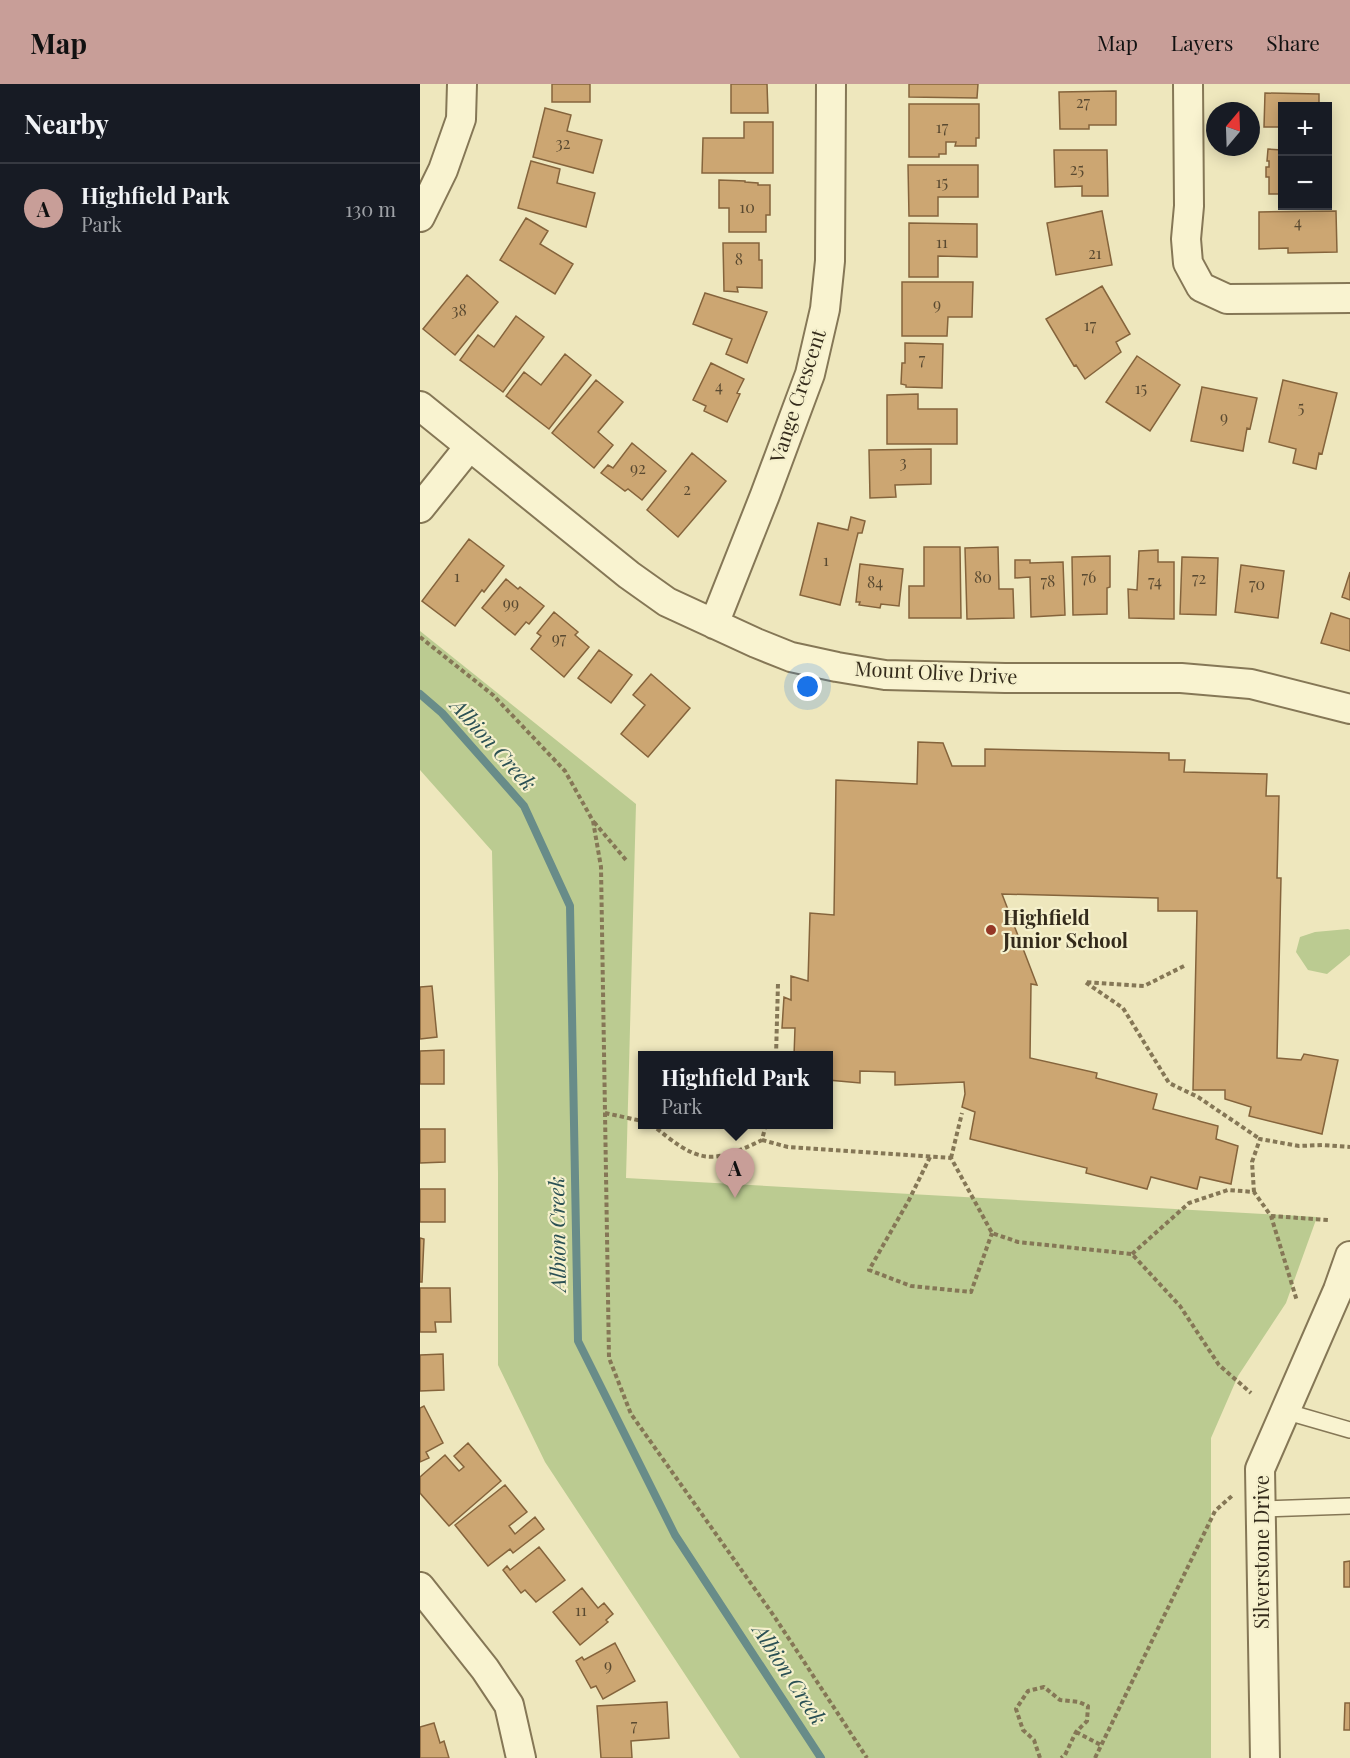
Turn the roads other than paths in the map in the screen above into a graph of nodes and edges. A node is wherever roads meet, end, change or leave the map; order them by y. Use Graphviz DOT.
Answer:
graph roads {
  1 [pos="462,84"];
  2 [pos="831,84"];
  3 [pos="1188,84"];
  4 [pos="420,217"];
  5 [pos="1350,298"];
  6 [pos="420,406"];
  7 [pos="469,447"];
  8 [pos="420,508"];
  9 [pos="714,624"];
  10 [pos="1350,709"];
  11 [pos="1350,1257"];
  12 [pos="1284,1411"];
  13 [pos="1350,1430"];
  14 [pos="1350,1506"];
  15 [pos="1259,1509"];
  16 [pos="420,1587"];
  17 [pos="521,1758"];
  18 [pos="1265,1758"];
  1 -- 4 [label="street"];
  2 -- 9 [label="street, Vange Crescent"];
  3 -- 5 [label="street"];
  6 -- 7 [label="street, Mount Olive Drive"];
  7 -- 8 [label="street"];
  7 -- 9 [label="street, Mount Olive Drive"];
  9 -- 10 [label="street, Mount Olive Drive"];
  11 -- 12 [label="street, Silverstone Drive"];
  12 -- 13 [label="lane"];
  12 -- 15 [label="street, Silverstone Drive"];
  14 -- 15 [label="lane"];
  15 -- 18 [label="street, Silverstone Drive"];
  16 -- 17 [label="street"];
}
